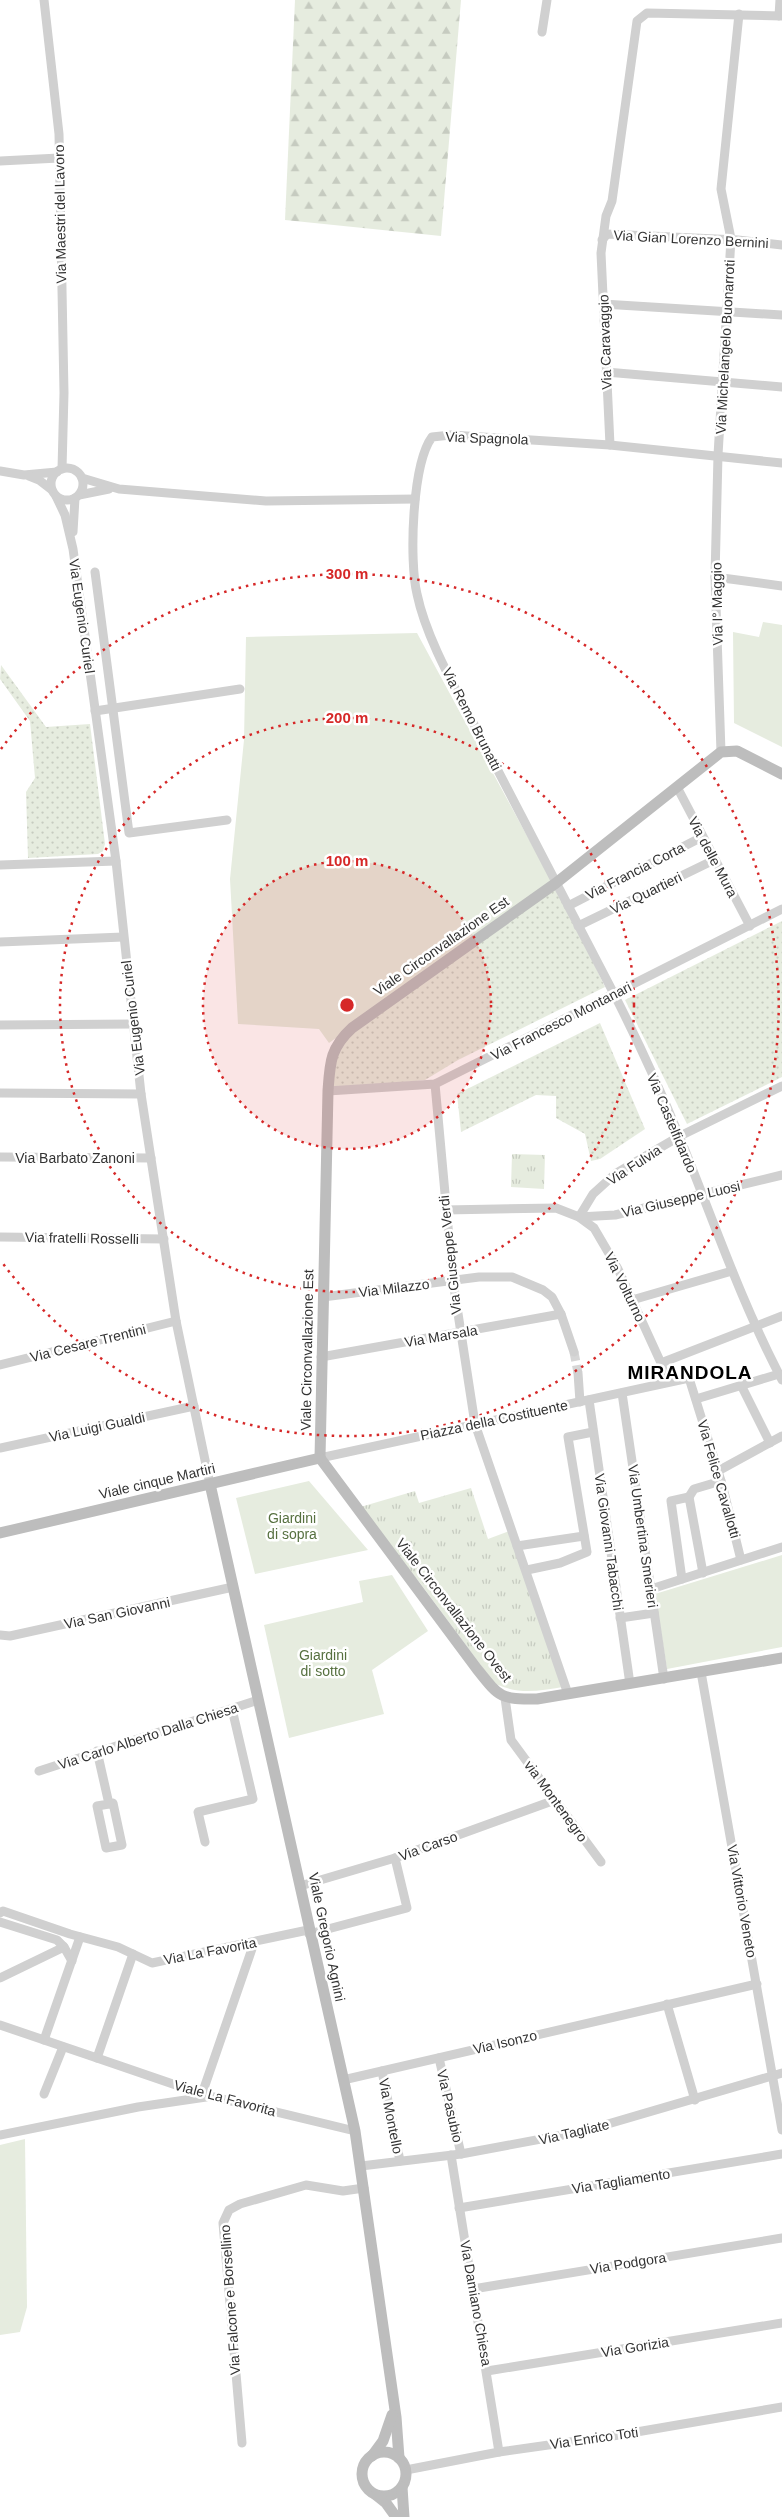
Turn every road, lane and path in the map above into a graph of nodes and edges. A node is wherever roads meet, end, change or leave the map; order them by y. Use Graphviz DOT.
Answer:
graph roads {
  1 [pos="44,0"];
  2 [pos="546,0"];
  3 [pos="780,0"];
  4 [pos="739,14"];
  5 [pos="780,16"];
  6 [pos="542,32"];
  7 [pos="59,158"];
  8 [pos="0,161"];
  9 [pos="731,239"];
  10 [pos="602,240"];
  11 [pos="782,245"];
  12 [pos="603,304"];
  13 [pos="729,310"];
  14 [pos="782,315"];
  15 [pos="606,372"];
  16 [pos="723,382"];
  17 [pos="782,387"];
  18 [pos="64,429"];
  19 [pos="610,445"];
  20 [pos="718,455"];
  21 [pos="782,463"];
  22 [pos="74,470"];
  23 [pos="59,471"];
  24 [pos="0,472"];
  25 [pos="24,475"];
  26 [pos="82,478"];
  27 [pos="119,489"];
  28 [pos="54,493"];
  29 [pos="77,496"];
  30 [pos="415,499"];
  31 [pos="73,549"];
  32 [pos="95,572"];
  33 [pos="715,577"];
  34 [pos="782,586"];
  35 [pos="240,689"];
  36 [pos="113,708"];
  37 [pos="95,711"];
  38 [pos="721,752"];
  39 [pos="782,774"];
  40 [pos="677,787"];
  41 [pos="227,820"];
  42 [pos="129,833"];
  43 [pos="113,835"];
  44 [pos="702,836"];
  45 [pos="714,860"];
  46 [pos="116,861"];
  47 [pos="0,865"];
  48 [pos="556,883"];
  49 [pos="568,906"];
  50 [pos="782,910"];
  51 [pos="578,926"];
  52 [pos="750,926"];
  53 [pos="123,937"];
  54 [pos="0,942"];
  55 [pos="614,994"];
  56 [pos="135,1024"];
  57 [pos="0,1025"];
  58 [pos="435,1084"];
  59 [pos="782,1086"];
  60 [pos="328,1091"];
  61 [pos="0,1093"];
  62 [pos="141,1094"];
  63 [pos="680,1136"];
  64 [pos="0,1158"];
  65 [pos="151,1158"];
  66 [pos="782,1175"];
  67 [pos="702,1194"];
  68 [pos="445,1210"];
  69 [pos="578,1217"];
  70 [pos="0,1237"];
  71 [pos="164,1239"];
  72 [pos="732,1271"];
  73 [pos="452,1281"];
  74 [pos="323,1297"];
  75 [pos="632,1300"];
  76 [pos="561,1314"];
  77 [pos="782,1316"];
  78 [pos="176,1321"];
  79 [pos="756,1325"];
  80 [pos="459,1332"];
  81 [pos="574,1352"];
  82 [pos="321,1357"];
  83 [pos="661,1363"];
  84 [pos="0,1366"];
  85 [pos="578,1373"];
  86 [pos="780,1377"];
  87 [pos="667,1382"];
  88 [pos="741,1385"];
  89 [pos="622,1393"];
  90 [pos="696,1399"];
  91 [pos="584,1401"];
  92 [pos="194,1406"];
  93 [pos="475,1424"];
  94 [pos="593,1432"];
  95 [pos="782,1436"];
  96 [pos="770,1443"];
  97 [pos="0,1448"];
  98 [pos="320,1458"];
  99 [pos="718,1471"];
  100 [pos="721,1481"];
  101 [pos="210,1484"];
  102 [pos="689,1497"];
  103 [pos="0,1533"];
  104 [pos="584,1536"];
  105 [pos="517,1546"];
  106 [pos="782,1547"];
  107 [pos="741,1560"];
  108 [pos="526,1570"];
  109 [pos="703,1572"];
  110 [pos="682,1579"];
  111 [pos="233,1587"];
  112 [pos="651,1589"];
  113 [pos="654,1613"];
  114 [pos="620,1618"];
  115 [pos="0,1635"];
  116 [pos="782,1658"];
  117 [pos="701,1672"];
  118 [pos="664,1679"];
  119 [pos="630,1684"];
  120 [pos="568,1694"];
  121 [pos="505,1698"];
  122 [pos="258,1700"];
  123 [pos="232,1709"];
  124 [pos="98,1751"];
  125 [pos="38,1771"];
  126 [pos="556,1800"];
  127 [pos="109,1804"];
  128 [pos="205,1842"];
  129 [pos="394,1858"];
  130 [pos="601,1862"];
  131 [pos="300,1886"];
  132 [pos="0,1913"];
  133 [pos="0,1922"];
  134 [pos="309,1932"];
  135 [pos="80,1937"];
  136 [pos="254,1942"];
  137 [pos="64,1947"];
  138 [pos="133,1954"];
  139 [pos="72,1961"];
  140 [pos="0,1978"];
  141 [pos="758,1984"];
  142 [pos="667,2004"];
  143 [pos="0,2025"];
  144 [pos="44,2040"];
  145 [pos="63,2046"];
  146 [pos="97,2058"];
  147 [pos="438,2058"];
  148 [pos="382,2071"];
  149 [pos="778,2074"];
  150 [pos="343,2080"];
  151 [pos="44,2094"];
  152 [pos="202,2094"];
  153 [pos="214,2097"];
  154 [pos="695,2100"];
  155 [pos="782,2130"];
  156 [pos="355,2131"];
  157 [pos="0,2135"];
  158 [pos="456,2154"];
  159 [pos="782,2154"];
  160 [pos="400,2161"];
  161 [pos="361,2166"];
  162 [pos="364,2188"];
  163 [pos="460,2208"];
  164 [pos="782,2238"];
  165 [pos="473,2289"];
  166 [pos="782,2323"];
  167 [pos="487,2371"];
  168 [pos="393,2401"];
  169 [pos="782,2408"];
  170 [pos="242,2442"];
  171 [pos="499,2452"];
  172 [pos="372,2456"];
  173 [pos="399,2458"];
  174 [pos="406,2470"];
  175 [pos="402,2487"];
  176 [pos="374,2494"];
  177 [pos="396,2517"];
  178 [pos="404,2517"];
  1 -- 7 [label="street, Via Maestri del Lavoro"];
  2 -- 6 [label="street"];
  3 -- 5 [label="street"];
  4 -- 5 [label="street, Via Caravaggio"];
  4 -- 9 [label="street, Via Michelangelo Buonarroti"];
  4 -- 10 [label="street, Via Caravaggio"];
  7 -- 8 [label="street"];
  7 -- 18 [label="street, Via Maestri del Lavoro"];
  9 -- 10 [label="street, Via Gian Lorenzo Bernini"];
  9 -- 11 [label="street, Via Gian Lorenzo Bernini"];
  9 -- 13 [label="street, Via Michelangelo Buonarroti"];
  10 -- 12 [label="street, Via Caravaggio"];
  12 -- 13 [label="street"];
  12 -- 15 [label="street, Via Caravaggio"];
  13 -- 14 [label="street"];
  13 -- 16 [label="street, Via Michelangelo Buonarroti"];
  15 -- 16 [label="street"];
  15 -- 19 [label="street, Via Caravaggio"];
  16 -- 17 [label="street"];
  16 -- 20 [label="street, Via Michelangelo Buonarroti"];
  18 -- 22 [label="street, Via Maestri del Lavoro"];
  18 -- 23 [label="street, Via Maestri del Lavoro"];
  19 -- 20 [label="street, Via Spagnola"];
  19 -- 30 [label="street, Via Spagnola"];
  20 -- 21 [label="street, Via Spagnola"];
  20 -- 33 [label="street, Via I° Maggio"];
  22 -- 23 [label="street"];
  22 -- 26 [label="street"];
  23 -- 25 [label="street"];
  23 -- 28 [label="street"];
  24 -- 25 [label="street"];
  25 -- 28 [label="street"];
  26 -- 27 [label="street"];
  26 -- 29 [label="street"];
  27 -- 29 [label="street"];
  27 -- 30 [label="street"];
  28 -- 29 [label="street"];
  28 -- 31 [label="street, Via Eugenio Curiel"];
  29 -- 31 [label="street, Via Eugenio Curiel"];
  30 -- 48 [label="street, Via Remo Brunatti"];
  31 -- 37 [label="street, Via Eugenio Curiel"];
  32 -- 36 [label="street"];
  33 -- 34 [label="street"];
  33 -- 38 [label="street, Via I° Maggio"];
  35 -- 36 [label="street"];
  36 -- 37 [label="street"];
  36 -- 42 [label="street"];
  37 -- 43 [label="street, Via Eugenio Curiel"];
  38 -- 39 [label="main road"];
  38 -- 40 [label="main road, Viale Circonvallazione Est"];
  40 -- 44 [label="street, Via delle Mura"];
  40 -- 48 [label="main road, Viale Circonvallazione Est"];
  41 -- 42 [label="street"];
  42 -- 43 [label="street"];
  43 -- 46 [label="street, Via Eugenio Curiel"];
  44 -- 45 [label="street, Via delle Mura"];
  44 -- 49 [label="street, Via Francia Corta"];
  45 -- 51 [label="street, Via Quartieri"];
  45 -- 52 [label="street, Via delle Mura"];
  46 -- 47 [label="street"];
  46 -- 53 [label="street, Via Eugenio Curiel"];
  48 -- 49 [label="street, Via Remo Brunatti"];
  48 -- 60 [label="main road, Viale Circonvallazione Est"];
  49 -- 51 [label="street, Via Remo Brunatti"];
  50 -- 52 [label="street, Via Francesco Montanari"];
  51 -- 55 [label="street, Via Castelfidardo"];
  52 -- 55 [label="street, Via Francesco Montanari"];
  53 -- 54 [label="street"];
  53 -- 56 [label="street, Via Eugenio Curiel"];
  55 -- 58 [label="street, Via Francesco Montanari"];
  55 -- 63 [label="street, Via Castelfidardo"];
  56 -- 57 [label="street"];
  56 -- 62 [label="street, Via Eugenio Curiel"];
  58 -- 60 [label="street, Via Francesco Montanari"];
  58 -- 68 [label="street, Via Giuseppe Verdi"];
  59 -- 63 [label="street, Via Fulvia"];
  60 -- 74 [label="main road, Viale Circonvallazione Est"];
  61 -- 62 [label="street"];
  62 -- 65 [label="street, Via Eugenio Curiel"];
  63 -- 67 [label="street, Via Castelfidardo"];
  63 -- 69 [label="street, Via Fulvia"];
  64 -- 65 [label="street, Via Barbato Zanoni"];
  65 -- 71 [label="street, Via Eugenio Curiel"];
  66 -- 67 [label="street, Via Giuseppe Luosi"];
  67 -- 69 [label="street, Via Giuseppe Luosi"];
  67 -- 72 [label="street, Via Castelfidardo"];
  68 -- 69 [label="street"];
  68 -- 73 [label="street, Via Giuseppe Verdi"];
  69 -- 75 [label="street, Via Volturno"];
  70 -- 71 [label="street, Via fratelli Rosselli"];
  71 -- 78 [label="street, Via Eugenio Curiel"];
  72 -- 75 [label="street"];
  72 -- 79 [label="street, Via Castelfidardo"];
  73 -- 74 [label="street, Via Milazzo"];
  73 -- 76 [label="street, Via Milazzo"];
  73 -- 80 [label="street, Via Giuseppe Verdi"];
  74 -- 82 [label="main road, Viale Circonvallazione Est"];
  75 -- 83 [label="street, Via Volturno"];
  76 -- 80 [label="street, Via Marsala"];
  76 -- 81 [label="street, Via Milazzo"];
  77 -- 79 [label="street"];
  78 -- 84 [label="street, Via Cesare Trentini"];
  78 -- 92 [label="street, Via Eugenio Curiel"];
  79 -- 83 [label="street"];
  79 -- 86 [label="street, Via Castelfidardo"];
  80 -- 82 [label="street, Via Marsala"];
  80 -- 93 [label="street, Via Giuseppe Verdi"];
  82 -- 98 [label="main road, Viale Circonvallazione Est"];
  83 -- 87 [label="street"];
  85 -- 91 [label="street"];
  86 -- 88 [label="street"];
  87 -- 89 [label="street, Piazza della Costituente"];
  87 -- 90 [label="street, Piazza della Costituente"];
  88 -- 90 [label="street"];
  88 -- 96 [label="street"];
  89 -- 91 [label="street, Piazza della Costituente"];
  89 -- 112 [label="street, Via Umbertina Smerieri"];
  90 -- 99 [label="street, Via Felice Cavallotti"];
  91 -- 93 [label="street, Piazza della Costituente"];
  91 -- 94 [label="street, Via Giovanni Tabacchi"];
  92 -- 97 [label="street, Via Luigi Gualdi"];
  92 -- 101 [label="street, Via Eugenio Curiel"];
  93 -- 98 [label="street, Piazza della Costituente"];
  93 -- 105 [label="street, Via Giuseppe Verdi"];
  94 -- 104 [label="street"];
  94 -- 114 [label="street, Via Giovanni Tabacchi"];
  95 -- 96 [label="street"];
  96 -- 99 [label="street"];
  98 -- 101 [label="main road, Viale cinque Martiri"];
  98 -- 121 [label="main road, Viale Circonvallazione Ovest"];
  99 -- 100 [label="street, Via Felice Cavallotti"];
  100 -- 102 [label="street"];
  100 -- 107 [label="street, Via Felice Cavallotti"];
  101 -- 103 [label="main road, Viale cinque Martiri"];
  101 -- 111 [label="main road, Viale Gregorio Agnini"];
  102 -- 109 [label="street"];
  102 -- 110 [label="street"];
  104 -- 105 [label="street"];
  104 -- 108 [label="street"];
  105 -- 108 [label="street, Via Giuseppe Verdi"];
  106 -- 107 [label="street"];
  107 -- 109 [label="street"];
  108 -- 120 [label="street, Via Giuseppe Verdi"];
  109 -- 110 [label="street"];
  110 -- 112 [label="street"];
  111 -- 115 [label="street, Via San Giovanni"];
  111 -- 122 [label="main road, Viale Gregorio Agnini"];
  112 -- 113 [label="street, Via Umbertina Smerieri"];
  113 -- 114 [label="street"];
  113 -- 118 [label="street, Via Umbertina Smerieri"];
  114 -- 119 [label="street, Via Giovanni Tabacchi"];
  116 -- 117 [label="main road, Viale Circonvallazione Ovest"];
  117 -- 118 [label="main road, Viale Circonvallazione Ovest"];
  117 -- 141 [label="street, Via Vittorio Veneto"];
  118 -- 119 [label="main road, Viale Circonvallazione Ovest"];
  119 -- 120 [label="main road, Viale Circonvallazione Ovest"];
  120 -- 121 [label="main road, Viale Circonvallazione Ovest"];
  121 -- 126 [label="street, via Montenegro"];
  122 -- 123 [label="street, Via Carlo Alberto Dalla Chiesa"];
  122 -- 131 [label="main road, Viale Gregorio Agnini"];
  123 -- 124 [label="street, Via Carlo Alberto Dalla Chiesa"];
  123 -- 128 [label="street"];
  124 -- 125 [label="street, Via Carlo Alberto Dalla Chiesa"];
  124 -- 127 [label="street"];
  126 -- 129 [label="street, Via Carso"];
  126 -- 130 [label="street, via Montenegro"];
  127 -- 127 [label="street"];
  129 -- 131 [label="street, Via Carso"];
  129 -- 134 [label="street, Via La Favorita"];
  131 -- 134 [label="main road, Viale Gregorio Agnini"];
  132 -- 135 [label="street, Via La Favorita"];
  133 -- 137 [label="street"];
  134 -- 136 [label="street, Via La Favorita"];
  134 -- 150 [label="main road, Viale Gregorio Agnini"];
  135 -- 138 [label="street, Via La Favorita"];
  135 -- 139 [label="street"];
  136 -- 138 [label="street, Via La Favorita"];
  136 -- 152 [label="street"];
  137 -- 139 [label="street"];
  137 -- 140 [label="street"];
  138 -- 146 [label="street"];
  139 -- 144 [label="street"];
  141 -- 142 [label="street, Via Isonzo"];
  141 -- 149 [label="street, Via Vittorio Veneto"];
  142 -- 147 [label="street, Via Isonzo"];
  142 -- 154 [label="street"];
  143 -- 144 [label="street, Viale La Favorita"];
  144 -- 145 [label="street, Viale La Favorita"];
  145 -- 146 [label="street, Viale La Favorita"];
  145 -- 151 [label="street"];
  146 -- 152 [label="street, Viale La Favorita"];
  147 -- 148 [label="street, Via Isonzo"];
  147 -- 158 [label="street, Via Pasubio"];
  148 -- 150 [label="street, Via Isonzo"];
  148 -- 160 [label="street, Via Montello"];
  149 -- 154 [label="street, Via Tagliate"];
  149 -- 155 [label="street, Via Vittorio Veneto"];
  150 -- 156 [label="main road, Viale Gregorio Agnini"];
  152 -- 153 [label="street, Viale La Favorita"];
  153 -- 156 [label="street, Viale La Favorita"];
  153 -- 157 [label="street"];
  154 -- 158 [label="street, Via Tagliate"];
  156 -- 161 [label="main road, Viale Gregorio Agnini"];
  158 -- 160 [label="street, Via Tagliate"];
  158 -- 163 [label="street, Via Damiano Chiesa"];
  159 -- 163 [label="street, Via Tagliamento"];
  160 -- 161 [label="street, Via Tagliate"];
  161 -- 162 [label="main road, Viale Gregorio Agnini"];
  162 -- 168 [label="main road, Viale Gregorio Agnini"];
  162 -- 170 [label="street, Via Falcone e Borsellino"];
  163 -- 165 [label="street, Via Damiano Chiesa"];
  164 -- 165 [label="street, Via Podgora"];
  165 -- 167 [label="street, Via Damiano Chiesa"];
  166 -- 167 [label="street, Via Gorizia"];
  167 -- 171 [label="street, Via Damiano Chiesa"];
  168 -- 172 [label="main road, Viale Gregorio Agnini"];
  168 -- 173 [label="main road, Viale Gregorio Agnini"];
  169 -- 171 [label="street, Via Enrico Toti"];
  171 -- 174 [label="street, Via Enrico Toti"];
  172 -- 173 [label="main road"];
  172 -- 176 [label="main road"];
  173 -- 174 [label="main road"];
  174 -- 175 [label="main road"];
  175 -- 176 [label="main road"];
  175 -- 178 [label="main road"];
  176 -- 177 [label="main road"];
}
